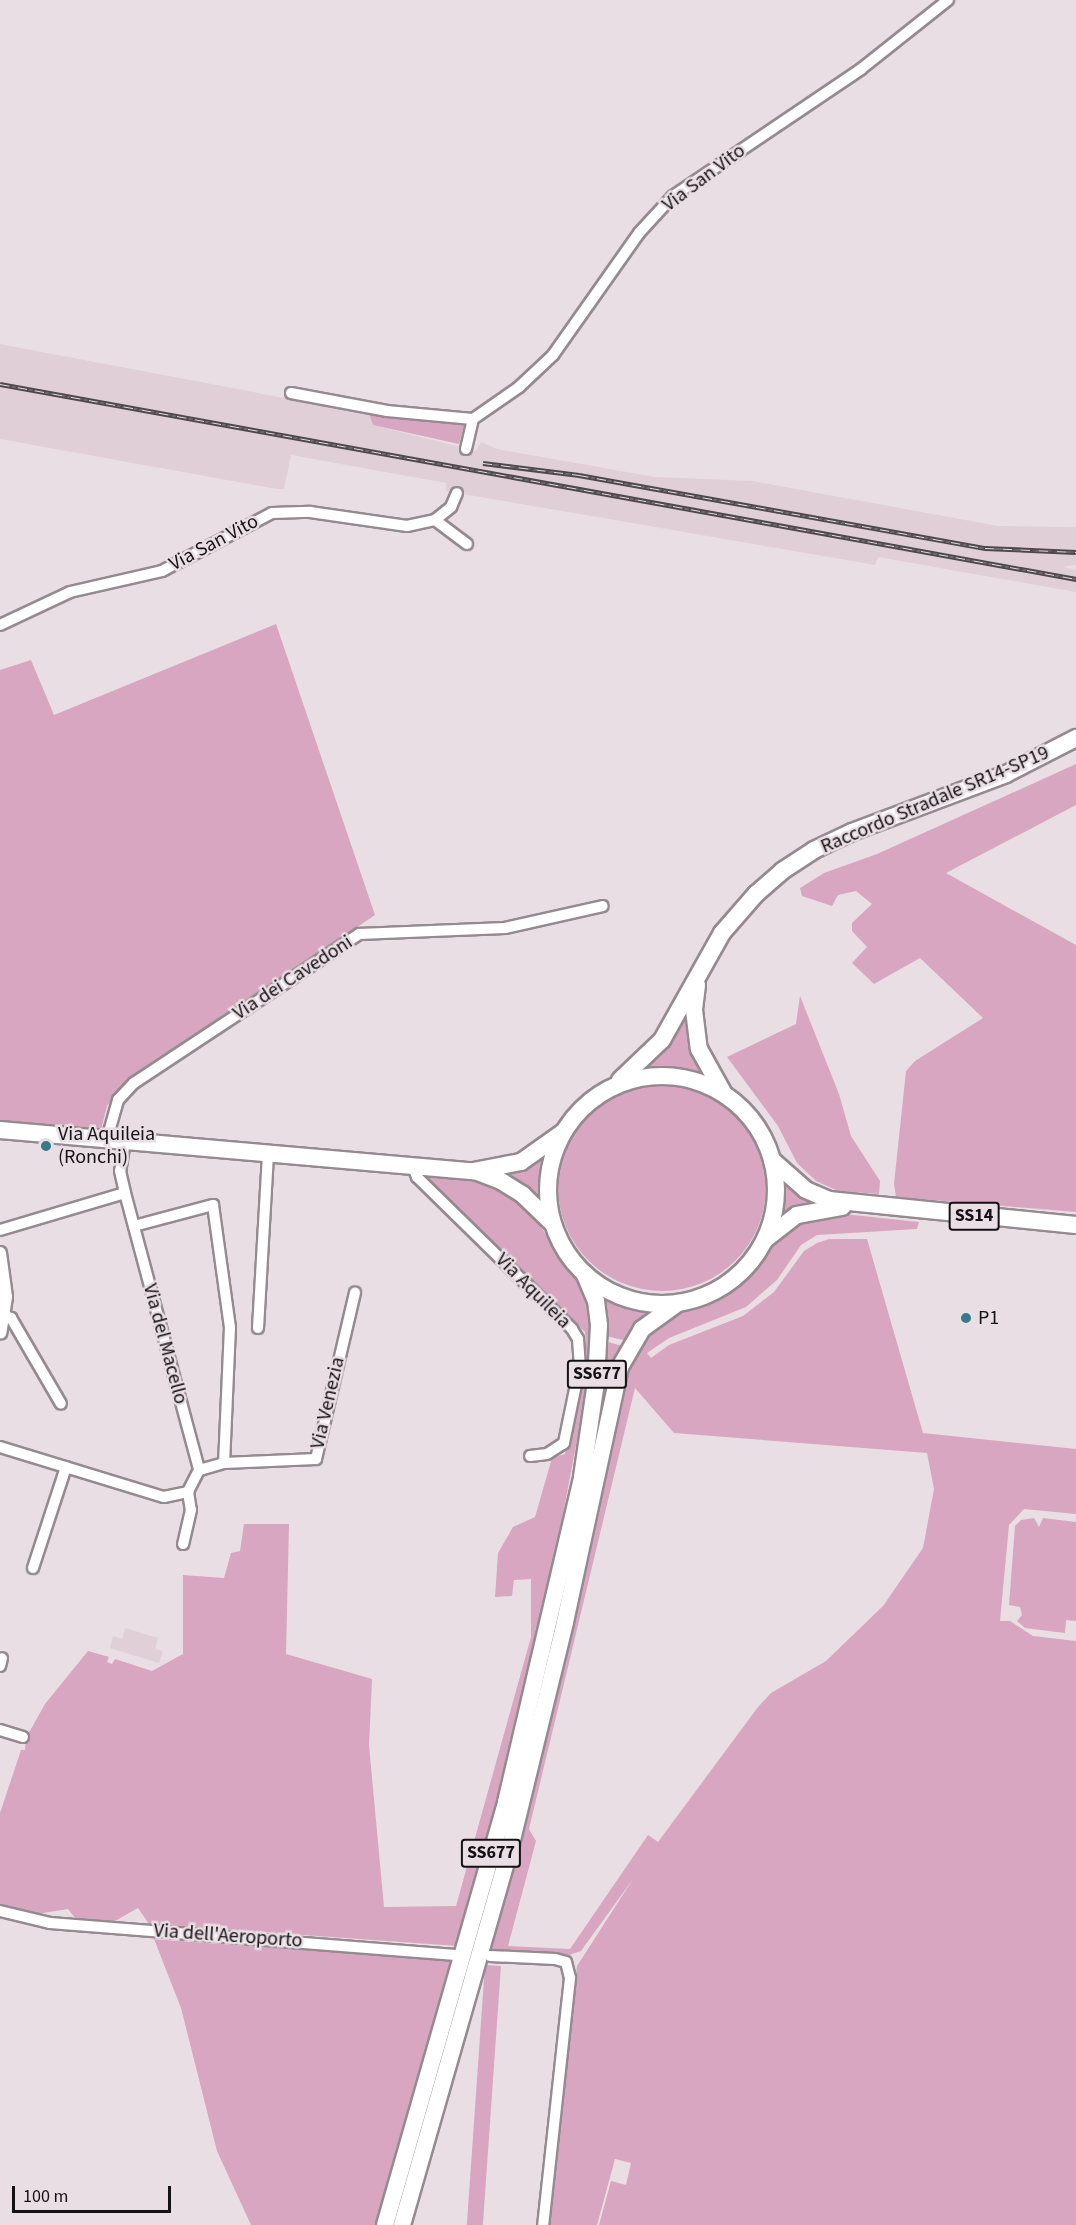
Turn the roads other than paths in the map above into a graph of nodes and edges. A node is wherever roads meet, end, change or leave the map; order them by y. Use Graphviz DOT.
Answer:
graph roads {
  1 [pos="948,0"];
  2 [pos="291,393"];
  3 [pos="473,418"];
  4 [pos="466,449"];
  5 [pos="457,493"];
  6 [pos="435,520"];
  7 [pos="467,544"];
  8 [pos="0,625"];
  9 [pos="1076,738"];
  10 [pos="603,906"];
  11 [pos="701,969"];
  12 [pos="610,1089"];
  13 [pos="724,1094"];
  14 [pos="0,1130"];
  15 [pos="563,1132"];
  16 [pos="106,1139"];
  17 [pos="125,1141"];
  18 [pos="268,1153"];
  19 [pos="772,1160"];
  20 [pos="413,1167"];
  21 [pos="473,1170"];
  22 [pos="125,1193"];
  23 [pos="872,1207"];
  24 [pos="553,1224"];
  25 [pos="1076,1225"];
  26 [pos="134,1226"];
  27 [pos="0,1230"];
  28 [pos="764,1241"];
  29 [pos="0,1253"];
  30 [pos="584,1273"];
  31 [pos="355,1293"];
  32 [pos="3,1296"];
  33 [pos="678,1303"];
  34 [pos="4,1315"];
  35 [pos="258,1328"];
  36 [pos="0,1333"];
  37 [pos="61,1404"];
  38 [pos="0,1447"];
  39 [pos="530,1456"];
  40 [pos="224,1463"];
  41 [pos="66,1467"];
  42 [pos="199,1470"];
  43 [pos="188,1492"];
  44 [pos="183,1544"];
  45 [pos="33,1568"];
  46 [pos="0,1730"];
  47 [pos="23,1737"];
  48 [pos="0,1911"];
  49 [pos="456,1955"];
  50 [pos="490,1956"];
  51 [pos="385,2225"];
  52 [pos="402,2225"];
  53 [pos="543,2225"];
  1 -- 3 [label="street, Via San Vito"];
  2 -- 3 [label="street"];
  3 -- 4 [label="street"];
  5 -- 6 [label="street"];
  6 -- 7 [label="street"];
  6 -- 8 [label="street, Via San Vito"];
  9 -- 11 [label="main road, Raccordo Stradale SR14-SP19"];
  10 -- 16 [label="street, Via dei Cavedoni"];
  11 -- 12 [label="main road, Raccordo Stradale SR14-SP19"];
  11 -- 13 [label="main road, Raccordo Stradale SR14-SP19"];
  12 -- 13 [label="main road, SS14"];
  12 -- 15 [label="main road, SS14"];
  13 -- 19 [label="main road, SS14"];
  14 -- 16 [label="main road"];
  15 -- 21 [label="main road, SS14"];
  15 -- 24 [label="main road, SS14"];
  16 -- 17 [label="main road"];
  17 -- 18 [label="main road"];
  17 -- 22 [label="street, Via del Macello"];
  18 -- 20 [label="main road"];
  18 -- 35 [label="street"];
  19 -- 23 [label="main road, SS14"];
  19 -- 28 [label="main road, SS14"];
  20 -- 21 [label="main road, SS14"];
  20 -- 39 [label="street, Via Aquileia"];
  21 -- 24 [label="main road, SS14"];
  22 -- 26 [label="street, Via del Macello"];
  22 -- 27 [label="street"];
  23 -- 25 [label="main road, SS14"];
  23 -- 28 [label="main road, SS14"];
  24 -- 30 [label="main road, SS14"];
  26 -- 40 [label="street"];
  26 -- 42 [label="street, Via del Macello"];
  28 -- 33 [label="main road, SS14"];
  29 -- 32 [label="street"];
  30 -- 33 [label="main road, SS14"];
  30 -- 51 [label="main road, SS677"];
  31 -- 40 [label="street, Via Venezia"];
  32 -- 34 [label="street"];
  33 -- 52 [label="main road, SS677"];
  34 -- 36 [label="street"];
  34 -- 37 [label="street"];
  38 -- 41 [label="street"];
  40 -- 42 [label="street, Via Venezia"];
  41 -- 43 [label="street"];
  41 -- 45 [label="street"];
  42 -- 43 [label="street"];
  43 -- 44 [label="street"];
  46 -- 47 [label="street"];
  48 -- 49 [label="street, Via dell'Aeroporto"];
  50 -- 53 [label="street"];
}
